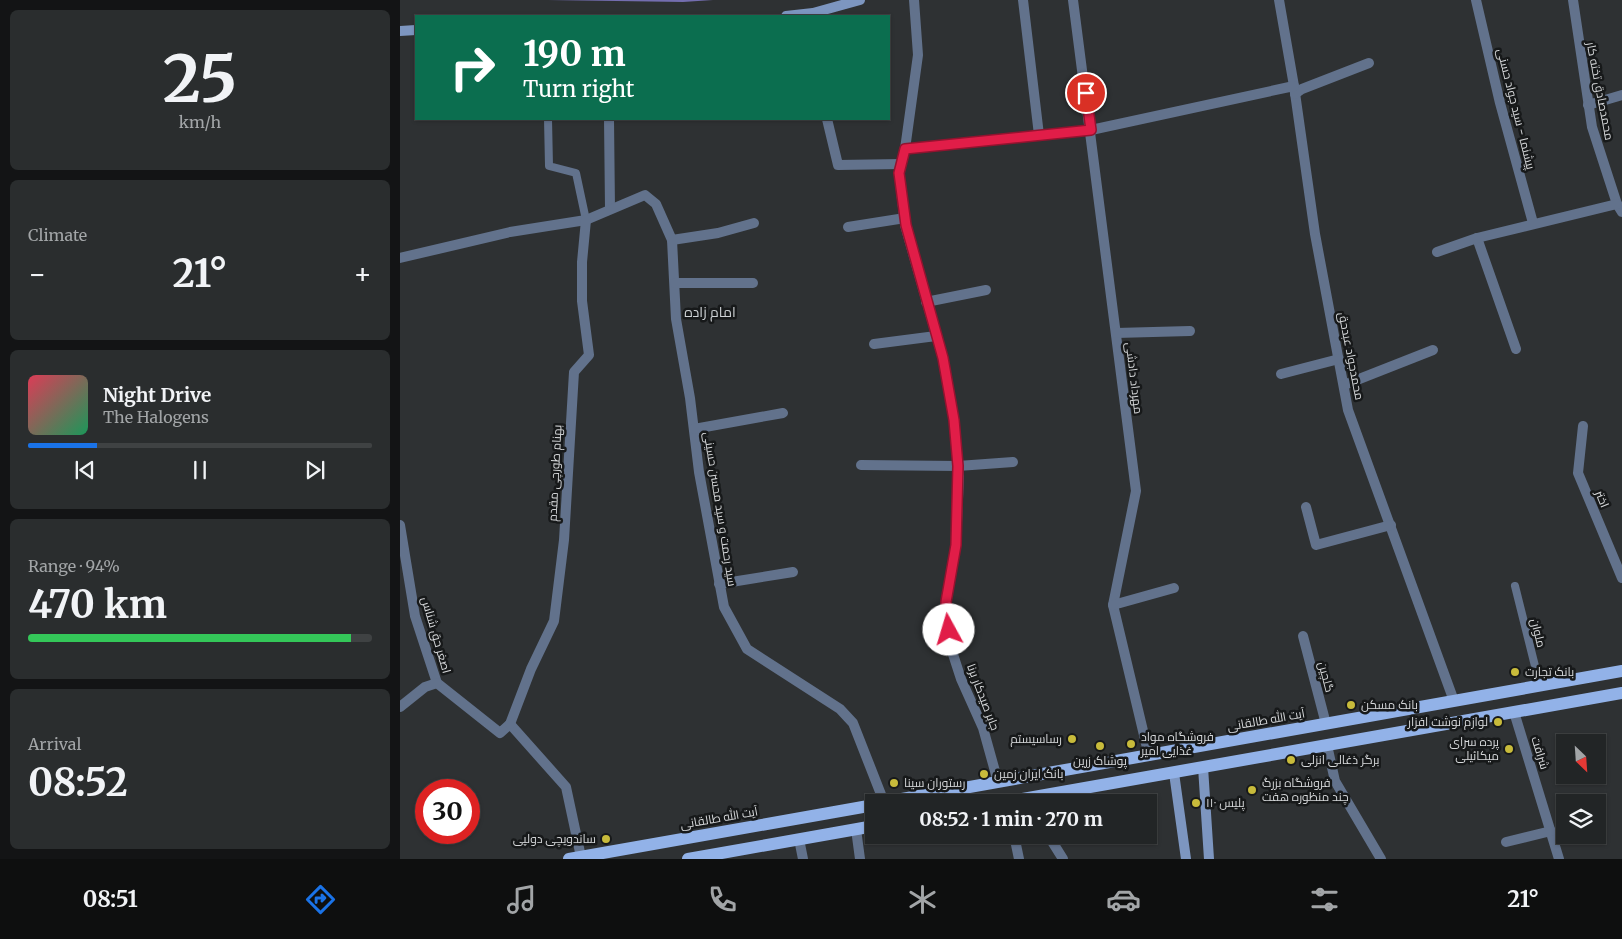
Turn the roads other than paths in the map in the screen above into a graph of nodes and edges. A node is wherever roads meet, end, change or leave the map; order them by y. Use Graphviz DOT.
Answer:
graph roads {
  1 [pos="860,0"];
  2 [pos="914,0"];
  3 [pos="1023,0"];
  4 [pos="1073,0"];
  5 [pos="1279,0"];
  6 [pos="1476,0"];
  7 [pos="1573,0"];
  8 [pos="800,15"];
  9 [pos="415,30"];
  10 [pos="400,31"];
  11 [pos="1369,63"];
  12 [pos="1295,90"];
  13 [pos="1622,94"];
  14 [pos="1588,105"];
  15 [pos="548,120"];
  16 [pos="609,120"];
  17 [pos="827,120"];
  18 [pos="1091,130"];
  19 [pos="1039,135"];
  20 [pos="905,149"];
  21 [pos="901,164"];
  22 [pos="1619,208"];
  23 [pos="610,209"];
  24 [pos="905,218"];
  25 [pos="586,220"];
  26 [pos="754,223"];
  27 [pos="1533,223"];
  28 [pos="848,227"];
  29 [pos="1477,238"];
  30 [pos="672,240"];
  31 [pos="1437,252"];
  32 [pos="400,258"];
  33 [pos="675,283"];
  34 [pos="753,283"];
  35 [pos="986,290"];
  36 [pos="926,302"];
  37 [pos="1190,332"];
  38 [pos="1116,333"];
  39 [pos="936,336"];
  40 [pos="874,344"];
  41 [pos="1516,349"];
  42 [pos="1433,350"];
  43 [pos="1339,359"];
  44 [pos="1281,374"];
  45 [pos="1344,385"];
  46 [pos="783,413"];
  47 [pos="1584,426"];
  48 [pos="694,429"];
  49 [pos="1013,462"];
  50 [pos="862,465"];
  51 [pos="958,466"];
  52 [pos="1306,507"];
  53 [pos="400,525"];
  54 [pos="1391,525"];
  55 [pos="793,572"];
  56 [pos="1622,578"];
  57 [pos="719,584"];
  58 [pos="1515,586"];
  59 [pos="1174,588"];
  60 [pos="1113,604"];
  61 [pos="1303,636"];
  62 [pos="1622,671"];
  63 [pos="437,684"];
  64 [pos="1540,686"];
  65 [pos="1622,693"];
  66 [pos="1454,701"];
  67 [pos="400,707"];
  68 [pos="1514,712"];
  69 [pos="510,724"];
  70 [pos="1326,724"];
  71 [pos="1328,746"];
  72 [pos="1172,751"];
  73 [pos="1149,756"];
  74 [pos="1203,767"];
  75 [pos="1174,773"];
  76 [pos="998,782"];
  77 [pos="882,794"];
  78 [pos="930,794"];
  79 [pos="1061,794"];
  80 [pos="865,806"];
  81 [pos="865,828"];
  82 [pos="856,829"];
  83 [pos="1551,831"];
  84 [pos="799,839"];
  85 [pos="1506,842"];
  86 [pos="1016,844"];
  87 [pos="1054,844"];
  88 [pos="577,858"];
  89 [pos="688,859"];
  90 [pos="803,859"];
  91 [pos="860,859"];
  92 [pos="1020,859"];
  93 [pos="1063,859"];
  94 [pos="1186,859"];
  95 [pos="1209,859"];
  96 [pos="1381,859"];
  97 [pos="1559,859"];
  1 -- 8 [label="street"];
  2 -- 20 [label="street, جابر صیدکار برنا"];
  3 -- 19 [label="street"];
  4 -- 18 [label="street, مهرداد دادشی"];
  5 -- 12 [label="street, محمدجواد عبدحق"];
  6 -- 27 [label="street, پیشنما - سید جواد حسنی"];
  7 -- 14 [label="street, محمدصادق تخته کار"];
  9 -- 10 [label="street"];
  11 -- 12 [label="street"];
  12 -- 18 [label="street"];
  12 -- 43 [label="street, محمدجواد عبدحق"];
  13 -- 14 [label="street"];
  14 -- 22 [label="street, محمدصادق تخته کار"];
  15 -- 25 [label="lane"];
  16 -- 23 [label="street"];
  17 -- 21 [label="street"];
  18 -- 19 [label="street"];
  18 -- 38 [label="street, مهرداد دادشی"];
  19 -- 20 [label="street"];
  20 -- 21 [label="street, جابر صیدکار برنا"];
  21 -- 24 [label="street, جابر صیدکار برنا"];
  22 -- 27 [label="street"];
  23 -- 25 [label="street, سید رحمت و سید محسن حسینی"];
  23 -- 30 [label="street, سید رحمت و سید محسن حسینی"];
  24 -- 28 [label="street"];
  24 -- 36 [label="street, جابر صیدکار برنا"];
  25 -- 32 [label="street, سید رحمت و سید محسن حسینی"];
  25 -- 69 [label="street, بهنام طورچی مقدم"];
  26 -- 30 [label="street"];
  27 -- 29 [label="street"];
  29 -- 31 [label="street"];
  29 -- 41 [label="street"];
  30 -- 33 [label="street, سید رحمت و سید محسن حسینی"];
  33 -- 34 [label="street"];
  33 -- 48 [label="street, سید رحمت و سید محسن حسینی"];
  35 -- 36 [label="street"];
  36 -- 39 [label="street, جابر صیدکار برنا"];
  37 -- 38 [label="street"];
  38 -- 60 [label="street, مهرداد دادشی"];
  39 -- 40 [label="street"];
  39 -- 51 [label="street, جابر صیدکار برنا"];
  42 -- 45 [label="street"];
  43 -- 44 [label="street"];
  43 -- 45 [label="street, محمدجواد عبدحق"];
  45 -- 54 [label="street, محمدجواد عبدحق"];
  46 -- 48 [label="street"];
  47 -- 56 [label="street, اختر"];
  48 -- 57 [label="street, سید رحمت و سید محسن حسینی"];
  49 -- 51 [label="street"];
  50 -- 51 [label="street"];
  51 -- 76 [label="street, جابر صیدکار برنا"];
  52 -- 54 [label="street"];
  53 -- 63 [label="street, اصغر حق شناس"];
  54 -- 66 [label="street, محمدجواد عبدحق"];
  55 -- 57 [label="street"];
  57 -- 77 [label="street, سید رحمت و سید محسن حسینی"];
  58 -- 64 [label="lane, ملوان"];
  59 -- 60 [label="street"];
  60 -- 73 [label="street, مهرداد دادشی"];
  61 -- 70 [label="street, گلچین"];
  62 -- 64 [label="main road, آیت الله طالقانی"];
  63 -- 67 [label="street"];
  63 -- 69 [label="street, اصغر حق شناس"];
  64 -- 66 [label="main road, آیت الله طالقانی"];
  65 -- 68 [label="main road"];
  66 -- 70 [label="main road, آیت الله طالقانی"];
  68 -- 71 [label="main road"];
  68 -- 83 [label="street, شرافت"];
  69 -- 88 [label="street"];
  70 -- 72 [label="main road, آیت الله طالقانی"];
  71 -- 74 [label="main road"];
  71 -- 96 [label="street"];
  72 -- 73 [label="main road, آیت الله طالقانی"];
  72 -- 75 [label="main road"];
  73 -- 76 [label="main road, آیت الله طالقانی"];
  74 -- 75 [label="main road"];
  74 -- 95 [label="street"];
  75 -- 79 [label="main road"];
  75 -- 94 [label="street"];
  76 -- 78 [label="main road, آیت الله طالقانی"];
  80 -- 88 [label="main road, آیت الله طالقانی"];
  81 -- 82 [label="main road"];
  82 -- 84 [label="main road"];
  82 -- 91 [label="street"];
  83 -- 85 [label="street"];
  83 -- 97 [label="street, شرافت"];
  84 -- 89 [label="main road"];
  84 -- 90 [label="street"];
  86 -- 92 [label="street"];
  87 -- 93 [label="street"];
}
